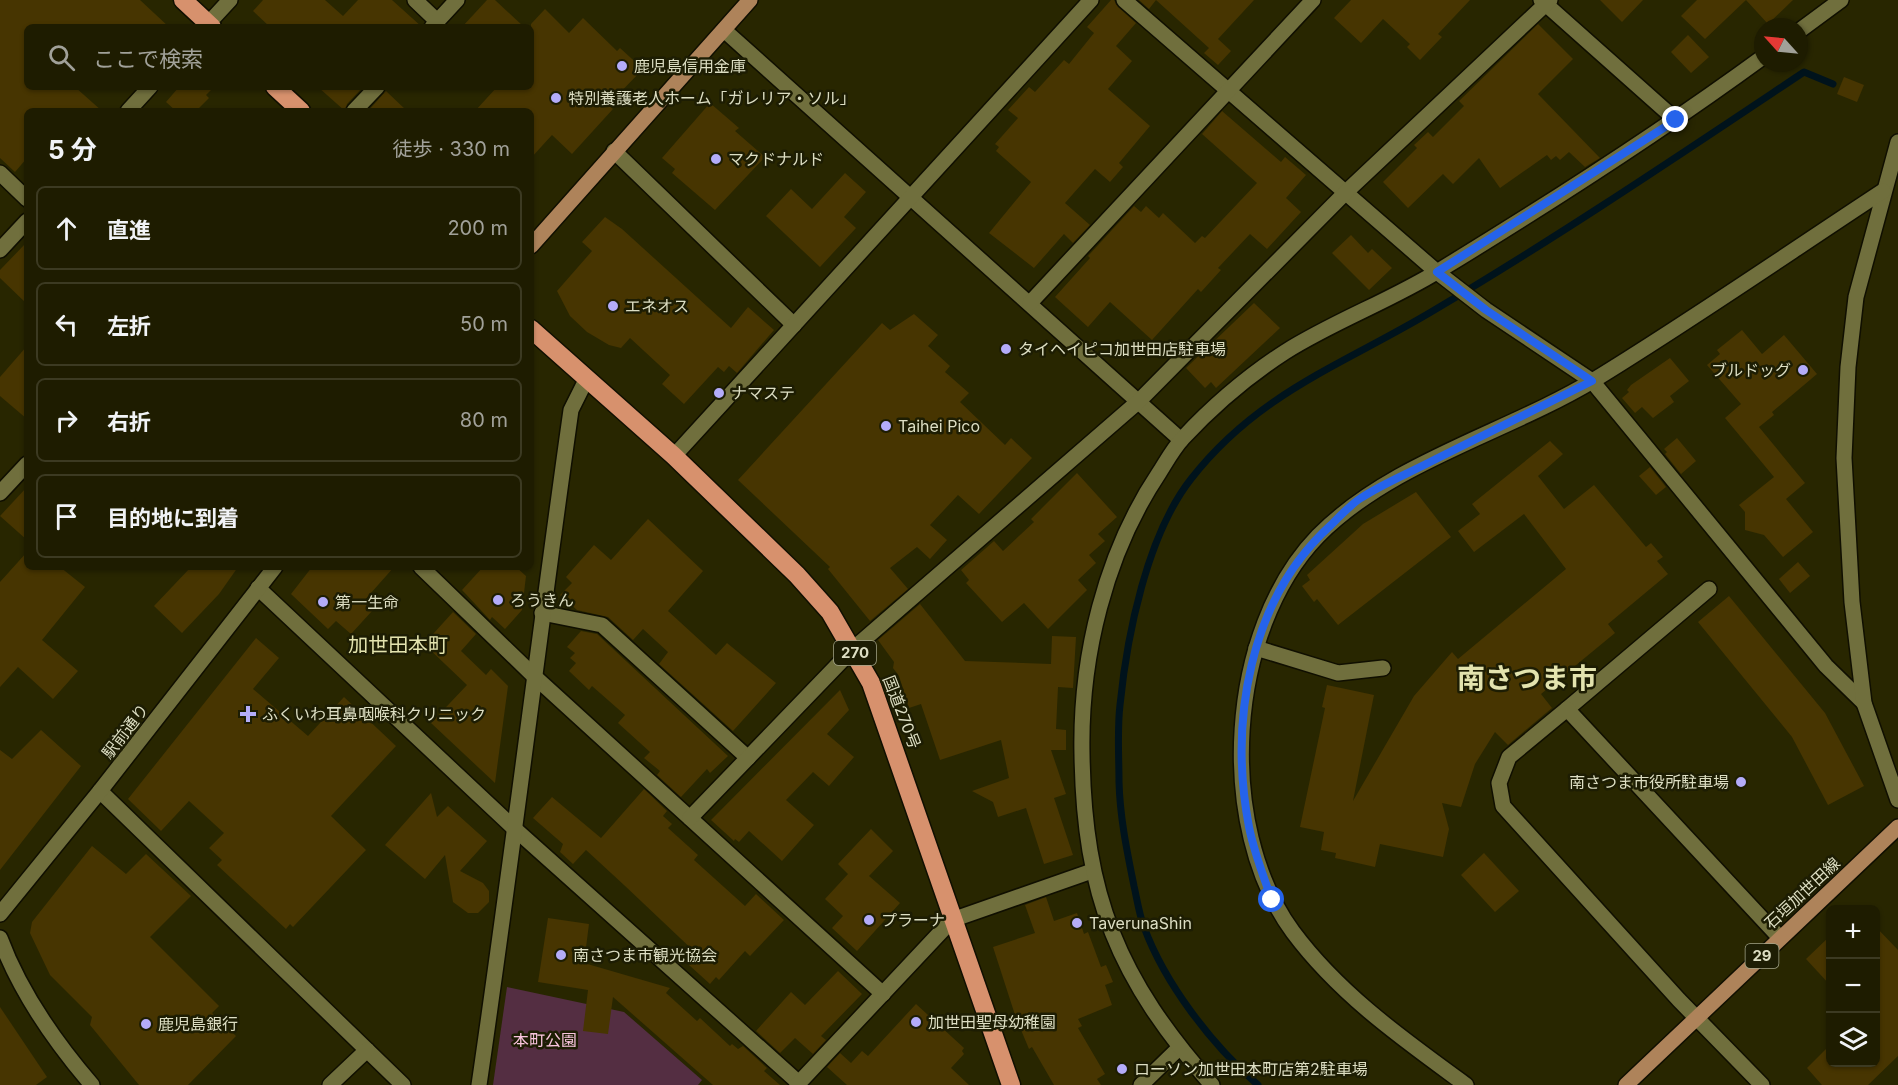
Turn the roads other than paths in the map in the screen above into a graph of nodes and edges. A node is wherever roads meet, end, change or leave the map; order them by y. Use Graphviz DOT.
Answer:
graph roads {
  1 [pos="183,0"];
  2 [pos="230,0"];
  3 [pos="414,0"];
  4 [pos="457,0"];
  5 [pos="750,0"];
  6 [pos="1091,0"];
  7 [pos="1124,0"];
  8 [pos="1313,0"];
  9 [pos="1842,0"];
  10 [pos="1546,1"];
  11 [pos="206,24"];
  12 [pos="210,24"];
  13 [pos="435,24"];
  14 [pos="1808,25"];
  15 [pos="724,30"];
  16 [pos="1754,64"];
  17 [pos="147,90"];
  18 [pos="278,90"];
  19 [pos="373,90"];
  20 [pos="1228,92"];
  21 [pos="131,108"];
  22 [pos="298,108"];
  23 [pos="357,108"];
  24 [pos="1676,120"];
  25 [pos="1898,142"];
  26 [pos="614,151"];
  27 [pos="0,173"];
  28 [pos="1883,191"];
  29 [pos="1345,193"];
  30 [pos="24,196"];
  31 [pos="910,200"];
  32 [pos="24,224"];
  33 [pos="534,243"];
  34 [pos="0,250"];
  35 [pos="1441,276"];
  36 [pos="1030,303"];
  37 [pos="794,325"];
  38 [pos="534,332"];
  39 [pos="586,380"];
  40 [pos="1592,381"];
  41 [pos="1139,402"];
  42 [pos="1181,440"];
  43 [pos="674,456"];
  44 [pos="24,467"];
  45 [pos="0,493"];
  46 [pos="273,570"];
  47 [pos="424,570"];
  48 [pos="258,588"];
  49 [pos="1709,588"];
  50 [pos="542,613"];
  51 [pos="1256,648"];
  52 [pos="853,650"];
  53 [pos="1383,668"];
  54 [pos="535,677"];
  55 [pos="1864,703"];
  56 [pos="1567,708"];
  57 [pos="748,758"];
  58 [pos="100,791"];
  59 [pos="1898,800"];
  60 [pos="690,818"];
  61 [pos="1898,827"];
  62 [pos="516,830"];
  63 [pos="1092,871"];
  64 [pos="0,914"];
  65 [pos="952,920"];
  66 [pos="0,938"];
  67 [pos="1780,938"];
  68 [pos="883,994"];
  69 [pos="1697,1018"];
  70 [pos="1179,1048"];
  71 [pos="367,1050"];
  72 [pos="798,1084"];
  73 [pos="92,1085"];
  74 [pos="330,1085"];
  75 [pos="403,1085"];
  76 [pos="479,1085"];
  77 [pos="1011,1085"];
  78 [pos="1141,1085"];
  79 [pos="1212,1085"];
  80 [pos="1466,1085"];
  81 [pos="1626,1085"];
  82 [pos="1762,1085"];
  1 -- 11 [label="highway"];
  2 -- 12 [label="street"];
  3 -- 13 [label="street"];
  4 -- 13 [label="street"];
  5 -- 15 [label="main road"];
  6 -- 31 [label="street"];
  7 -- 20 [label="street"];
  8 -- 20 [label="street"];
  9 -- 14 [label="street"];
  10 -- 24 [label="street"];
  10 -- 29 [label="street"];
  15 -- 26 [label="main road"];
  15 -- 31 [label="street"];
  16 -- 24 [label="street"];
  17 -- 21 [label="street"];
  18 -- 22 [label="highway"];
  19 -- 23 [label="street"];
  20 -- 29 [label="street"];
  20 -- 36 [label="street"];
  24 -- 35 [label="street"];
  25 -- 28 [label="street"];
  26 -- 33 [label="main road"];
  26 -- 37 [label="street"];
  27 -- 30 [label="street"];
  28 -- 40 [label="street"];
  28 -- 55 [label="street"];
  29 -- 35 [label="street"];
  29 -- 41 [label="street"];
  31 -- 36 [label="street"];
  31 -- 37 [label="street"];
  32 -- 34 [label="street"];
  35 -- 40 [label="street"];
  35 -- 42 [label="street"];
  36 -- 41 [label="street"];
  37 -- 43 [label="street"];
  38 -- 39 [label="highway, 国道270号 / 270"];
  39 -- 43 [label="highway, 国道270号 / 270"];
  39 -- 50 [label="street"];
  40 -- 51 [label="street"];
  40 -- 55 [label="street"];
  41 -- 42 [label="street"];
  41 -- 52 [label="street"];
  42 -- 63 [label="street"];
  43 -- 52 [label="highway, 国道270号 / 270"];
  44 -- 45 [label="street"];
  46 -- 48 [label="street, 駅前通り"];
  47 -- 54 [label="street"];
  48 -- 58 [label="street, 駅前通り"];
  48 -- 62 [label="street"];
  49 -- 56 [label="street"];
  50 -- 54 [label="street"];
  50 -- 57 [label="street"];
  51 -- 53 [label="street"];
  51 -- 80 [label="street"];
  52 -- 57 [label="street"];
  52 -- 65 [label="highway, 国道270号 / 270"];
  54 -- 60 [label="street"];
  54 -- 62 [label="street"];
  55 -- 59 [label="street"];
  56 -- 67 [label="street"];
  56 -- 69 [label="street"];
  57 -- 60 [label="street"];
  58 -- 64 [label="street, 駅前通り"];
  58 -- 71 [label="street"];
  60 -- 68 [label="street"];
  61 -- 67 [label="main road, 石垣加世田線 / 29"];
  62 -- 72 [label="street"];
  62 -- 76 [label="street"];
  63 -- 65 [label="street"];
  63 -- 70 [label="street"];
  65 -- 68 [label="street"];
  65 -- 77 [label="highway, 国道270号 / 270"];
  66 -- 73 [label="street"];
  67 -- 69 [label="main road, 石垣加世田線 / 29"];
  68 -- 72 [label="street"];
  69 -- 81 [label="main road, 石垣加世田線 / 29"];
  69 -- 82 [label="street"];
  70 -- 78 [label="street"];
  70 -- 79 [label="street"];
  71 -- 74 [label="street"];
  71 -- 75 [label="street"];
}
